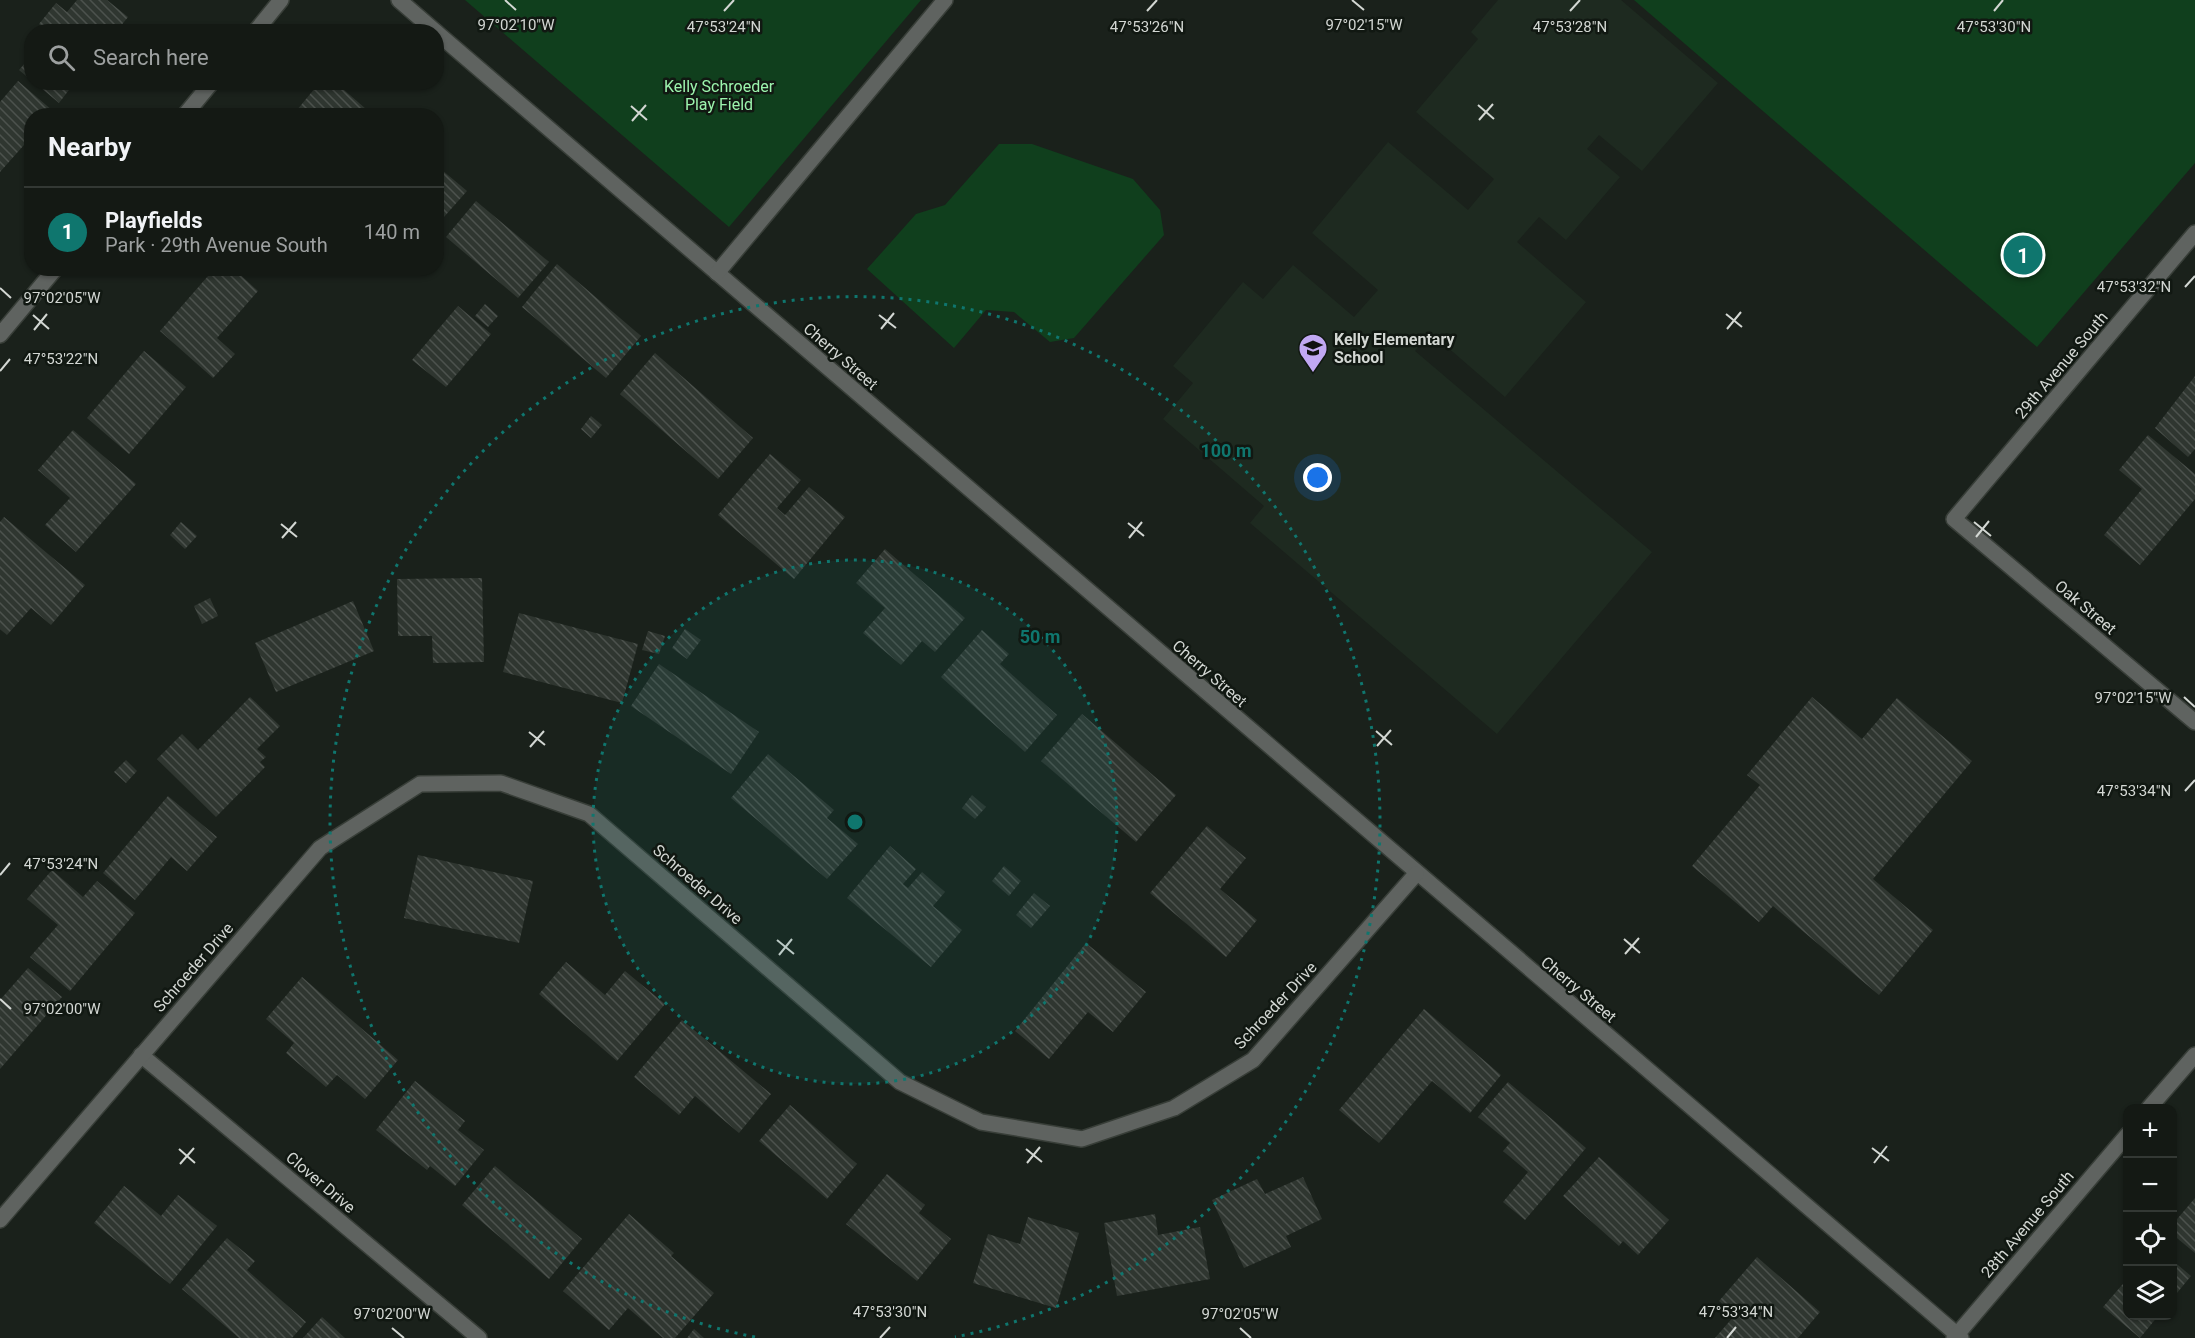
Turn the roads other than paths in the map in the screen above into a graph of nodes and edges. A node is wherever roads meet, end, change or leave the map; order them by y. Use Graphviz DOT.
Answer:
graph roads {
  1 [pos="281,0"];
  2 [pos="399,0"];
  3 [pos="945,0"];
  4 [pos="262,24"];
  5 [pos="427,24"];
  6 [pos="444,39"];
  7 [pos="205,90"];
  8 [pos="191,108"];
  9 [pos="2195,233"];
  10 [pos="717,273"];
  11 [pos="49,276"];
  12 [pos="0,335"];
  13 [pos="1954,519"];
  14 [pos="2195,722"];
  15 [pos="1416,874"];
  16 [pos="141,1054"];
  17 [pos="2195,1055"];
  18 [pos="2152,1104"];
  19 [pos="2123,1139"];
  20 [pos="0,1220"];
  21 [pos="1958,1337"];
  22 [pos="479,1338"];
  1 -- 4 [label="street"];
  2 -- 5 [label="street, Cherry Street"];
  3 -- 10 [label="street"];
  6 -- 10 [label="street, Cherry Street"];
  7 -- 8 [label="street"];
  9 -- 13 [label="street, 29th Avenue South"];
  10 -- 15 [label="street, Cherry Street"];
  11 -- 12 [label="street"];
  13 -- 14 [label="street, Oak Street"];
  15 -- 16 [label="street, Schroeder Drive"];
  15 -- 21 [label="street, Cherry Street"];
  16 -- 20 [label="street, Schroeder Drive"];
  16 -- 22 [label="street, Clover Drive"];
  17 -- 18 [label="street"];
  19 -- 21 [label="street, 28th Avenue South"];
}
